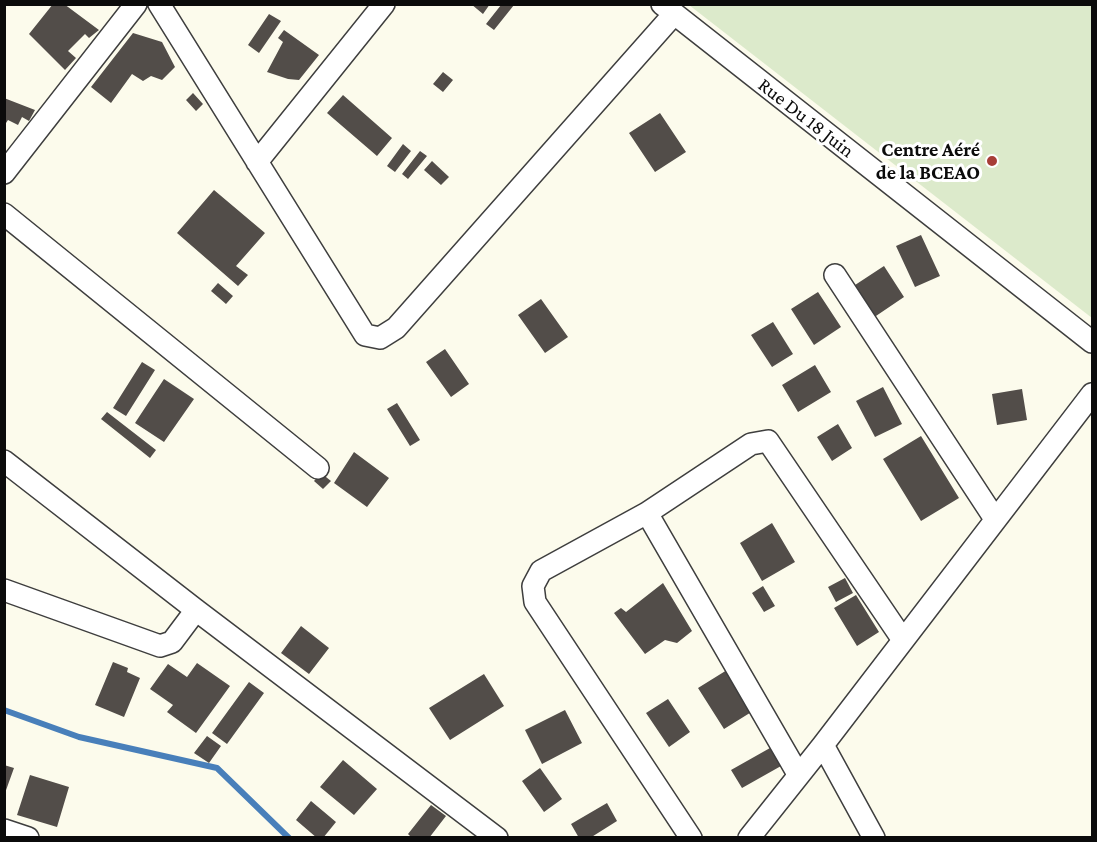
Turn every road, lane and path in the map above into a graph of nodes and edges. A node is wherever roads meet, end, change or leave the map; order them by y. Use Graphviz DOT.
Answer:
graph roads {
  1 [pos="136,4"];
  2 [pos="159,4"];
  3 [pos="384,4"];
  4 [pos="668,9"];
  5 [pos="257,162"];
  6 [pos="4,173"];
  7 [pos="4,214"];
  8 [pos="835,275"];
  9 [pos="1092,342"];
  10 [pos="1089,406"];
  11 [pos="4,461"];
  12 [pos="318,468"];
  13 [pos="647,513"];
  14 [pos="995,519"];
  15 [pos="4,590"];
  16 [pos="196,610"];
  17 [pos="903,640"];
  18 [pos="823,745"];
  19 [pos="798,774"];
  20 [pos="4,830"];
  21 [pos="28,837"];
  22 [pos="497,837"];
  23 [pos="691,837"];
  24 [pos="749,837"];
  25 [pos="874,837"];
  1 -- 6 [label="street"];
  2 -- 5 [label="street"];
  3 -- 5 [label="street"];
  4 -- 5 [label="street"];
  4 -- 9 [label="street, Rue Du 18 Juin"];
  7 -- 12 [label="street"];
  8 -- 14 [label="street"];
  10 -- 14 [label="street"];
  11 -- 16 [label="street"];
  13 -- 17 [label="street"];
  13 -- 19 [label="street"];
  13 -- 23 [label="street"];
  14 -- 17 [label="street"];
  15 -- 16 [label="street"];
  16 -- 22 [label="street"];
  17 -- 18 [label="street"];
  18 -- 19 [label="street"];
  18 -- 25 [label="street"];
  19 -- 24 [label="street"];
  20 -- 21 [label="street"];
}
